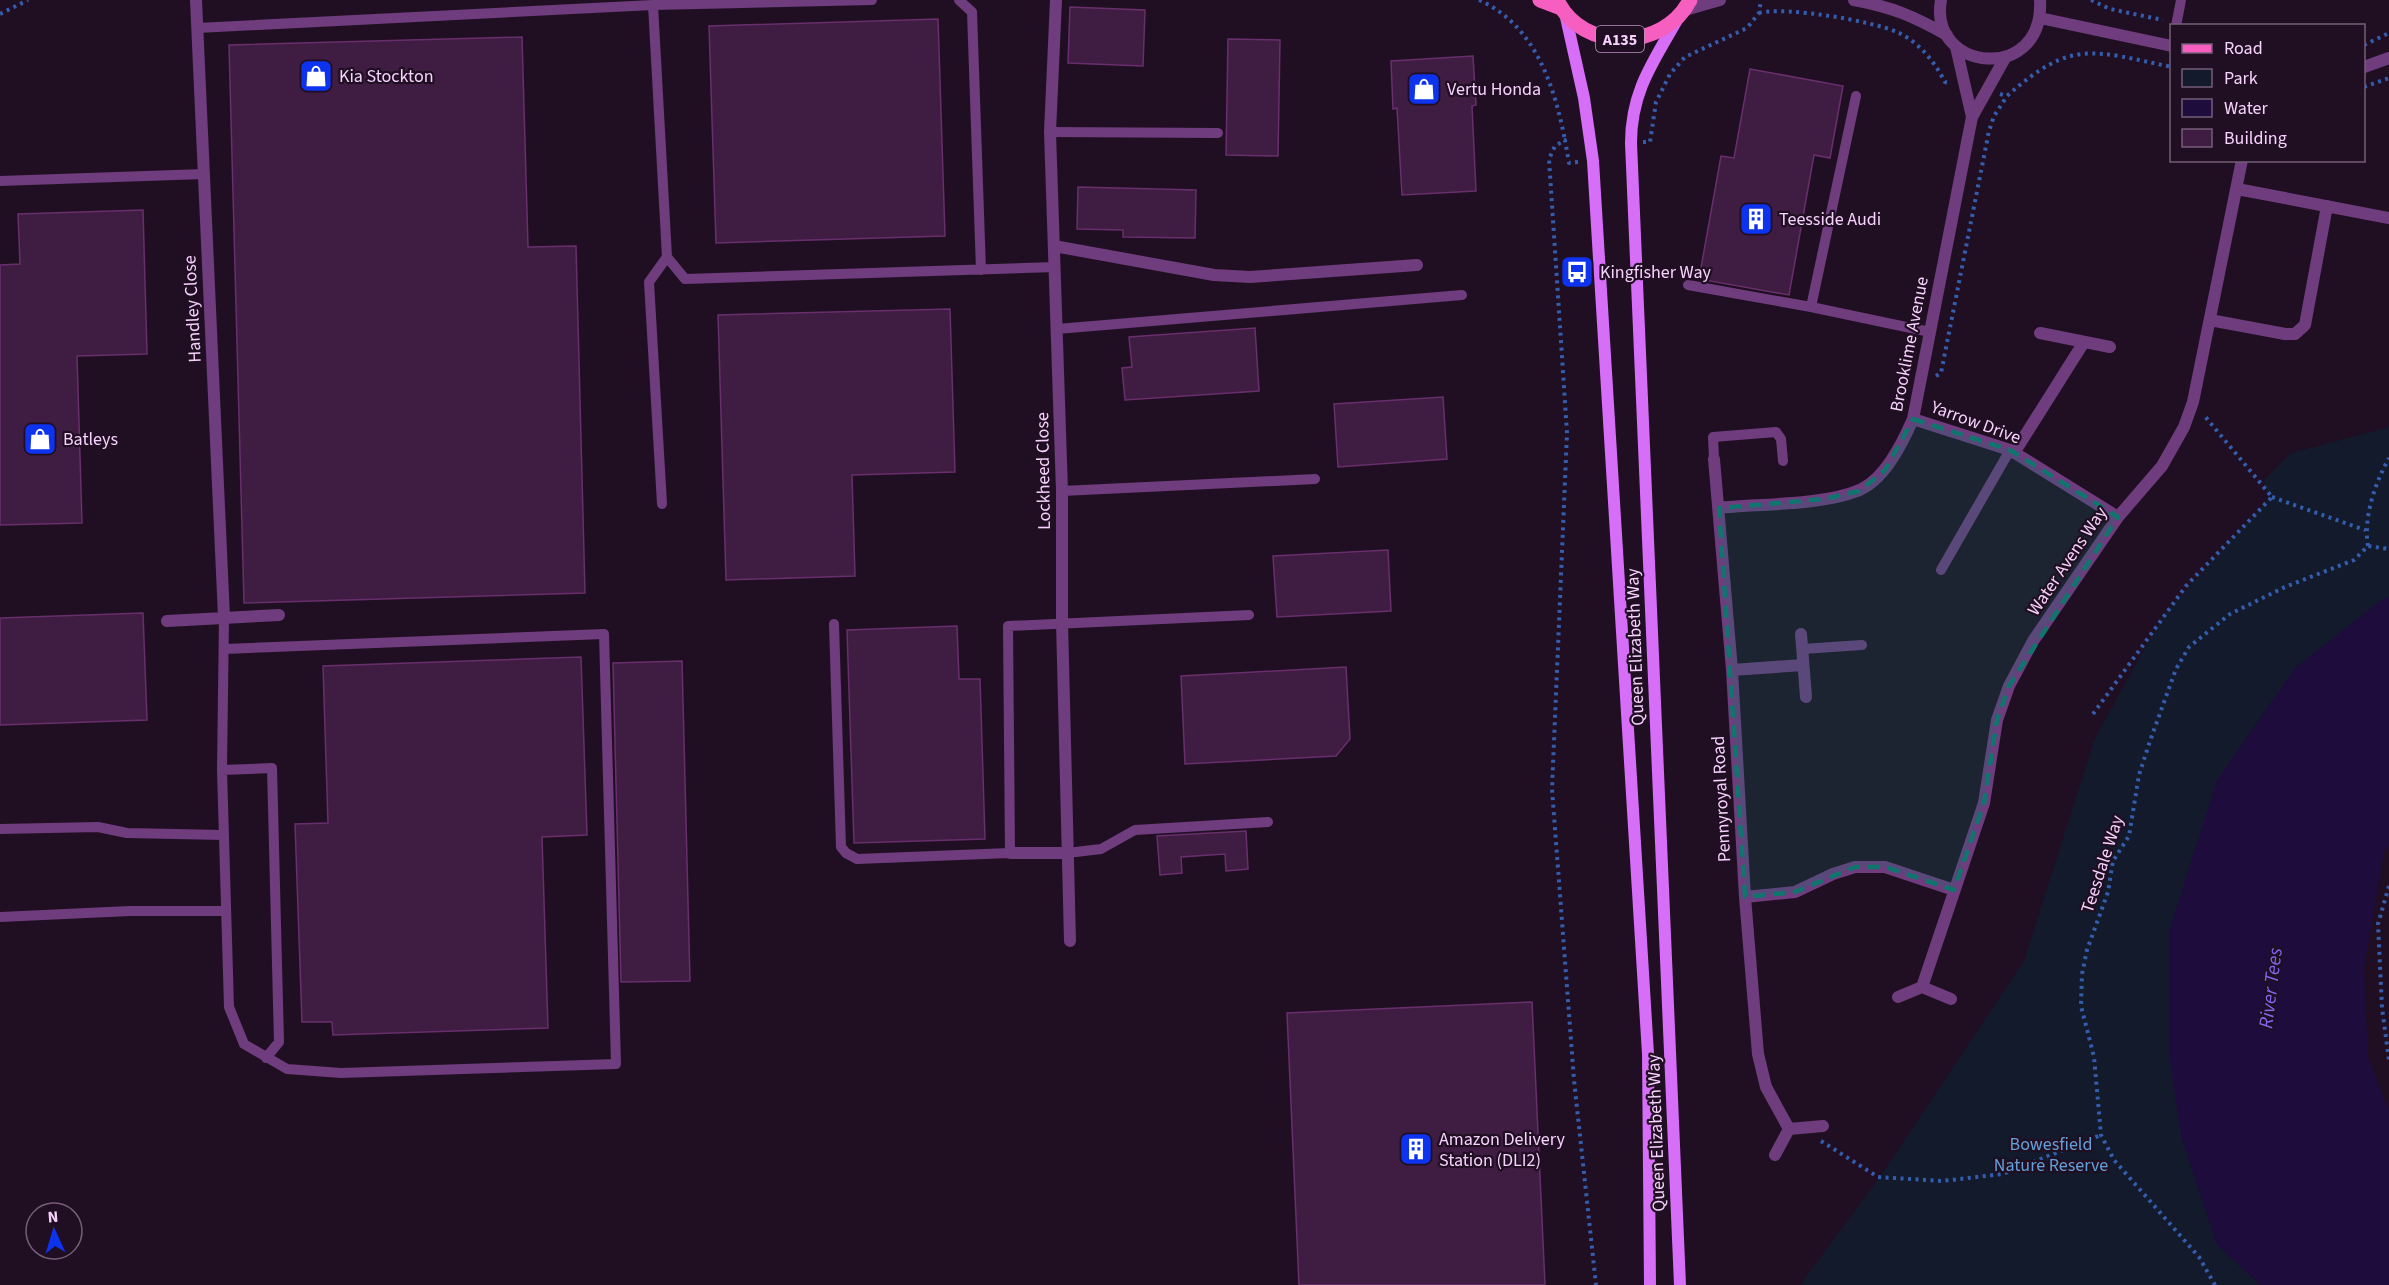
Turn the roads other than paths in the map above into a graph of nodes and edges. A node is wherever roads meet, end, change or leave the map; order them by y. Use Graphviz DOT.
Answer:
graph roads {
  1 [pos="196,0"];
  2 [pos="872,0"];
  3 [pos="959,0"];
  4 [pos="1056,0"];
  5 [pos="1540,0"];
  6 [pos="1720,0"];
  7 [pos="1854,0"];
  8 [pos="1941,0"];
  9 [pos="2040,0"];
  10 [pos="2181,0"];
  11 [pos="653,5"];
  12 [pos="1561,7"];
  13 [pos="1684,9"];
  14 [pos="2040,18"];
  15 [pos="2176,24"];
  16 [pos="197,28"];
  17 [pos="1947,35"];
  18 [pos="2170,46"];
  19 [pos="1956,47"];
  20 [pos="2005,58"];
  21 [pos="2389,58"];
  22 [pos="2365,68"];
  23 [pos="1857,96"];
  24 [pos="1972,117"];
  25 [pos="1050,132"];
  26 [pos="1218,133"];
  27 [pos="2242,162"];
  28 [pos="204,174"];
  29 [pos="0,181"];
  30 [pos="2236,189"];
  31 [pos="2327,206"];
  32 [pos="2389,218"];
  33 [pos="1054,246"];
  34 [pos="667,257"];
  35 [pos="1418,266"];
  36 [pos="1055,267"];
  37 [pos="981,270"];
  38 [pos="1688,285"];
  39 [pos="1462,295"];
  40 [pos="1811,307"];
  41 [pos="2210,320"];
  42 [pos="1058,329"];
  43 [pos="1930,332"];
  44 [pos="2040,333"];
  45 [pos="2084,342"];
  46 [pos="2110,347"];
  47 [pos="1913,419"];
  48 [pos="2012,452"];
  49 [pos="1714,459"];
  50 [pos="1783,461"];
  51 [pos="1315,479"];
  52 [pos="1062,491"];
  53 [pos="662,504"];
  54 [pos="1719,508"];
  55 [pos="2118,517"];
  56 [pos="1941,570"];
  57 [pos="279,615"];
  58 [pos="1249,615"];
  59 [pos="224,617"];
  60 [pos="167,621"];
  61 [pos="1062,622"];
  62 [pos="834,624"];
  63 [pos="1801,634"];
  64 [pos="1862,645"];
  65 [pos="225,649"];
  66 [pos="1802,649"];
  67 [pos="1803,664"];
  68 [pos="1732,670"];
  69 [pos="1806,697"];
  70 [pos="222,770"];
  71 [pos="1268,822"];
  72 [pos="0,829"];
  73 [pos="223,835"];
  74 [pos="1010,853"];
  75 [pos="1067,853"];
  76 [pos="1954,890"];
  77 [pos="1745,897"];
  78 [pos="226,911"];
  79 [pos="0,917"];
  80 [pos="1070,941"];
  81 [pos="1922,987"];
  82 [pos="1898,997"];
  83 [pos="1951,999"];
  84 [pos="266,1058"];
  85 [pos="1823,1126"];
  86 [pos="1795,1129"];
  87 [pos="1775,1155"];
  88 [pos="1650,1285"];
  89 [pos="1680,1285"];
  1 -- 16 [label="street, Handley Close"];
  2 -- 11 [label="lane"];
  3 -- 37 [label="lane"];
  4 -- 25 [label="street, Lockheed Close"];
  5 -- 12 [label="main road, A135"];
  6 -- 13 [label="street"];
  7 -- 17 [label="street"];
  8 -- 17 [label="street"];
  9 -- 14 [label="street"];
  10 -- 15 [label="lane"];
  11 -- 16 [label="lane"];
  11 -- 34 [label="lane"];
  12 -- 13 [label="main road, A135"];
  12 -- 88 [label="street, Queen Elizabeth Way"];
  13 -- 89 [label="street, Queen Elizabeth Way"];
  14 -- 18 [label="street"];
  14 -- 20 [label="street"];
  16 -- 28 [label="street, Handley Close"];
  17 -- 19 [label="street"];
  19 -- 20 [label="street"];
  19 -- 24 [label="street"];
  20 -- 24 [label="street"];
  21 -- 22 [label="street"];
  23 -- 40 [label="lane"];
  24 -- 43 [label="street, Brooklime Avenue"];
  25 -- 26 [label="lane"];
  25 -- 33 [label="street, Lockheed Close"];
  27 -- 30 [label="street, Water Avens Way"];
  28 -- 29 [label="lane"];
  28 -- 59 [label="street, Handley Close"];
  30 -- 31 [label="street"];
  30 -- 41 [label="street, Water Avens Way"];
  31 -- 32 [label="street"];
  31 -- 41 [label="street"];
  33 -- 35 [label="street"];
  33 -- 36 [label="street, Lockheed Close"];
  34 -- 37 [label="lane"];
  34 -- 53 [label="lane"];
  36 -- 37 [label="lane"];
  36 -- 42 [label="street, Lockheed Close"];
  38 -- 40 [label="lane"];
  39 -- 42 [label="lane"];
  40 -- 43 [label="lane"];
  41 -- 55 [label="street, Water Avens Way"];
  42 -- 52 [label="street, Lockheed Close"];
  43 -- 47 [label="street, Brooklime Avenue"];
  44 -- 45 [label="street"];
  45 -- 46 [label="street"];
  45 -- 48 [label="street"];
  47 -- 48 [label="street, Yarrow Drive"];
  47 -- 54 [label="street, Brooklime Avenue"];
  48 -- 55 [label="street, Yarrow Drive"];
  48 -- 56 [label="lane"];
  49 -- 50 [label="lane"];
  49 -- 54 [label="street, Pennyroyal Road"];
  51 -- 52 [label="lane"];
  52 -- 61 [label="street, Lockheed Close"];
  54 -- 68 [label="street, Pennyroyal Road"];
  55 -- 76 [label="street, Water Avens Way"];
  57 -- 59 [label="street"];
  58 -- 61 [label="lane"];
  59 -- 60 [label="street"];
  59 -- 65 [label="lane"];
  61 -- 74 [label="lane"];
  61 -- 75 [label="street, Lockheed Close"];
  62 -- 74 [label="lane"];
  63 -- 66 [label="street"];
  64 -- 66 [label="lane"];
  65 -- 70 [label="lane"];
  65 -- 84 [label="lane"];
  66 -- 67 [label="street"];
  67 -- 68 [label="street"];
  67 -- 69 [label="street"];
  68 -- 77 [label="street, Pennyroyal Road"];
  70 -- 73 [label="lane"];
  70 -- 84 [label="lane"];
  71 -- 75 [label="lane"];
  72 -- 73 [label="lane"];
  73 -- 78 [label="lane"];
  74 -- 75 [label="street"];
  75 -- 80 [label="street, Lockheed Close"];
  76 -- 77 [label="street"];
  76 -- 81 [label="street, Water Avens Way"];
  77 -- 86 [label="street, Pennyroyal Road"];
  78 -- 79 [label="lane"];
  78 -- 84 [label="lane"];
  81 -- 82 [label="street"];
  81 -- 83 [label="street"];
  85 -- 86 [label="street"];
  86 -- 87 [label="street"];
}
